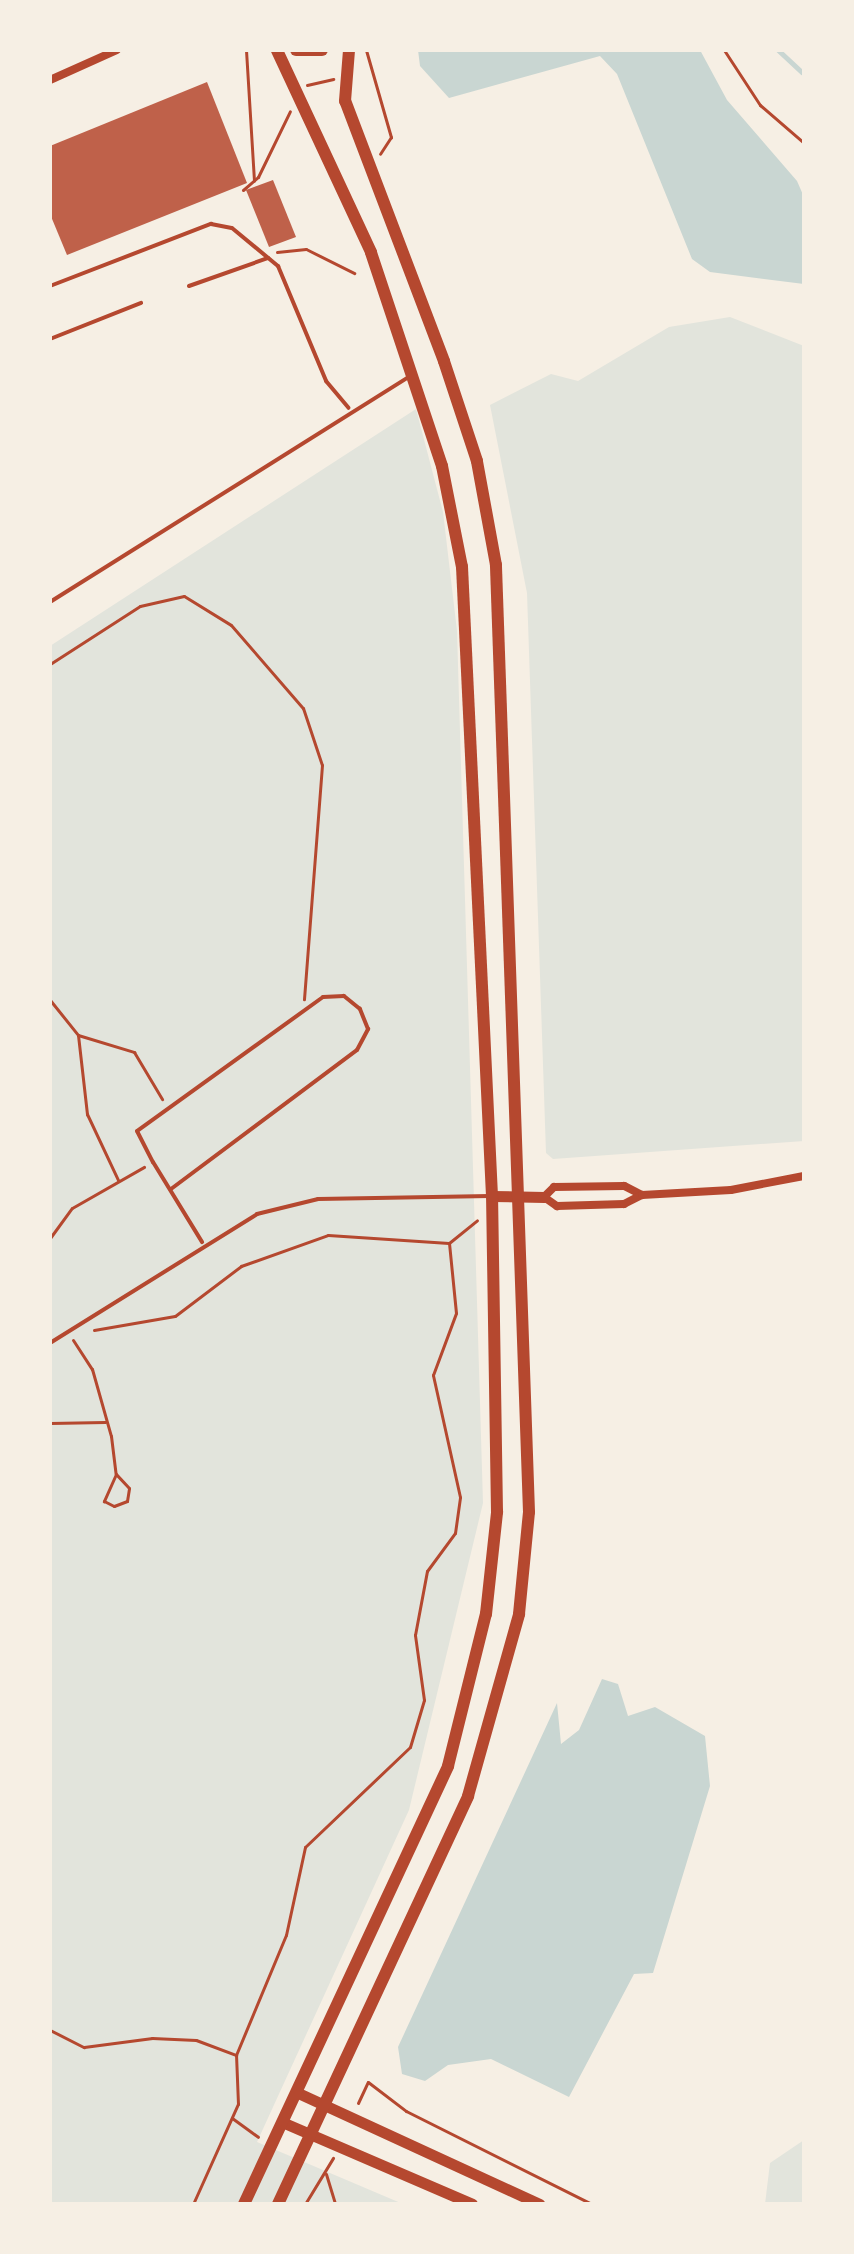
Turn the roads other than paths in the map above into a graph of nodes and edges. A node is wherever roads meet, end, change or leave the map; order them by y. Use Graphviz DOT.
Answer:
graph roads {
  1 [pos="117,50"];
  2 [pos="277,50"];
  3 [pos="296,50"];
  4 [pos="322,50"];
  5 [pos="349,50"];
  6 [pos="50,80"];
  7 [pos="268,258"];
  8 [pos="50,286"];
  9 [pos="189,286"];
  10 [pos="141,303"];
  11 [pos="50,339"];
  12 [pos="412,374"];
  13 [pos="349,408"];
  14 [pos="50,602"];
  15 [pos="804,1176"];
  16 [pos="171,1189"];
  17 [pos="642,1195"];
  18 [pos="520,1196"];
  19 [pos="544,1197"];
  20 [pos="492,1202"];
  21 [pos="202,1242"];
  22 [pos="50,1343"];
  23 [pos="296,2092"];
  24 [pos="322,2105"];
  25 [pos="282,2122"];
  26 [pos="309,2134"];
  27 [pos="244,2204"];
  28 [pos="278,2204"];
  29 [pos="472,2204"];
  30 [pos="539,2204"];
  1 -- 6 [label="street"];
  2 -- 12 [label="main road"];
  3 -- 4 [label="main road"];
  5 -- 18 [label="main road"];
  7 -- 8 [label="lane"];
  7 -- 9 [label="lane"];
  7 -- 13 [label="lane"];
  10 -- 11 [label="lane"];
  12 -- 13 [label="lane"];
  12 -- 20 [label="main road"];
  13 -- 14 [label="lane"];
  15 -- 17 [label="street"];
  16 -- 16 [label="lane"];
  16 -- 21 [label="lane"];
  17 -- 19 [label="street"];
  17 -- 19 [label="street"];
  18 -- 19 [label="street"];
  18 -- 20 [label="street"];
  18 -- 24 [label="main road"];
  20 -- 21 [label="lane"];
  20 -- 23 [label="main road"];
  21 -- 22 [label="lane"];
  23 -- 24 [label="street"];
  23 -- 25 [label="main road"];
  24 -- 26 [label="main road"];
  24 -- 30 [label="street"];
  25 -- 26 [label="street"];
  25 -- 27 [label="main road"];
  26 -- 28 [label="main road"];
  26 -- 29 [label="street"];
}
